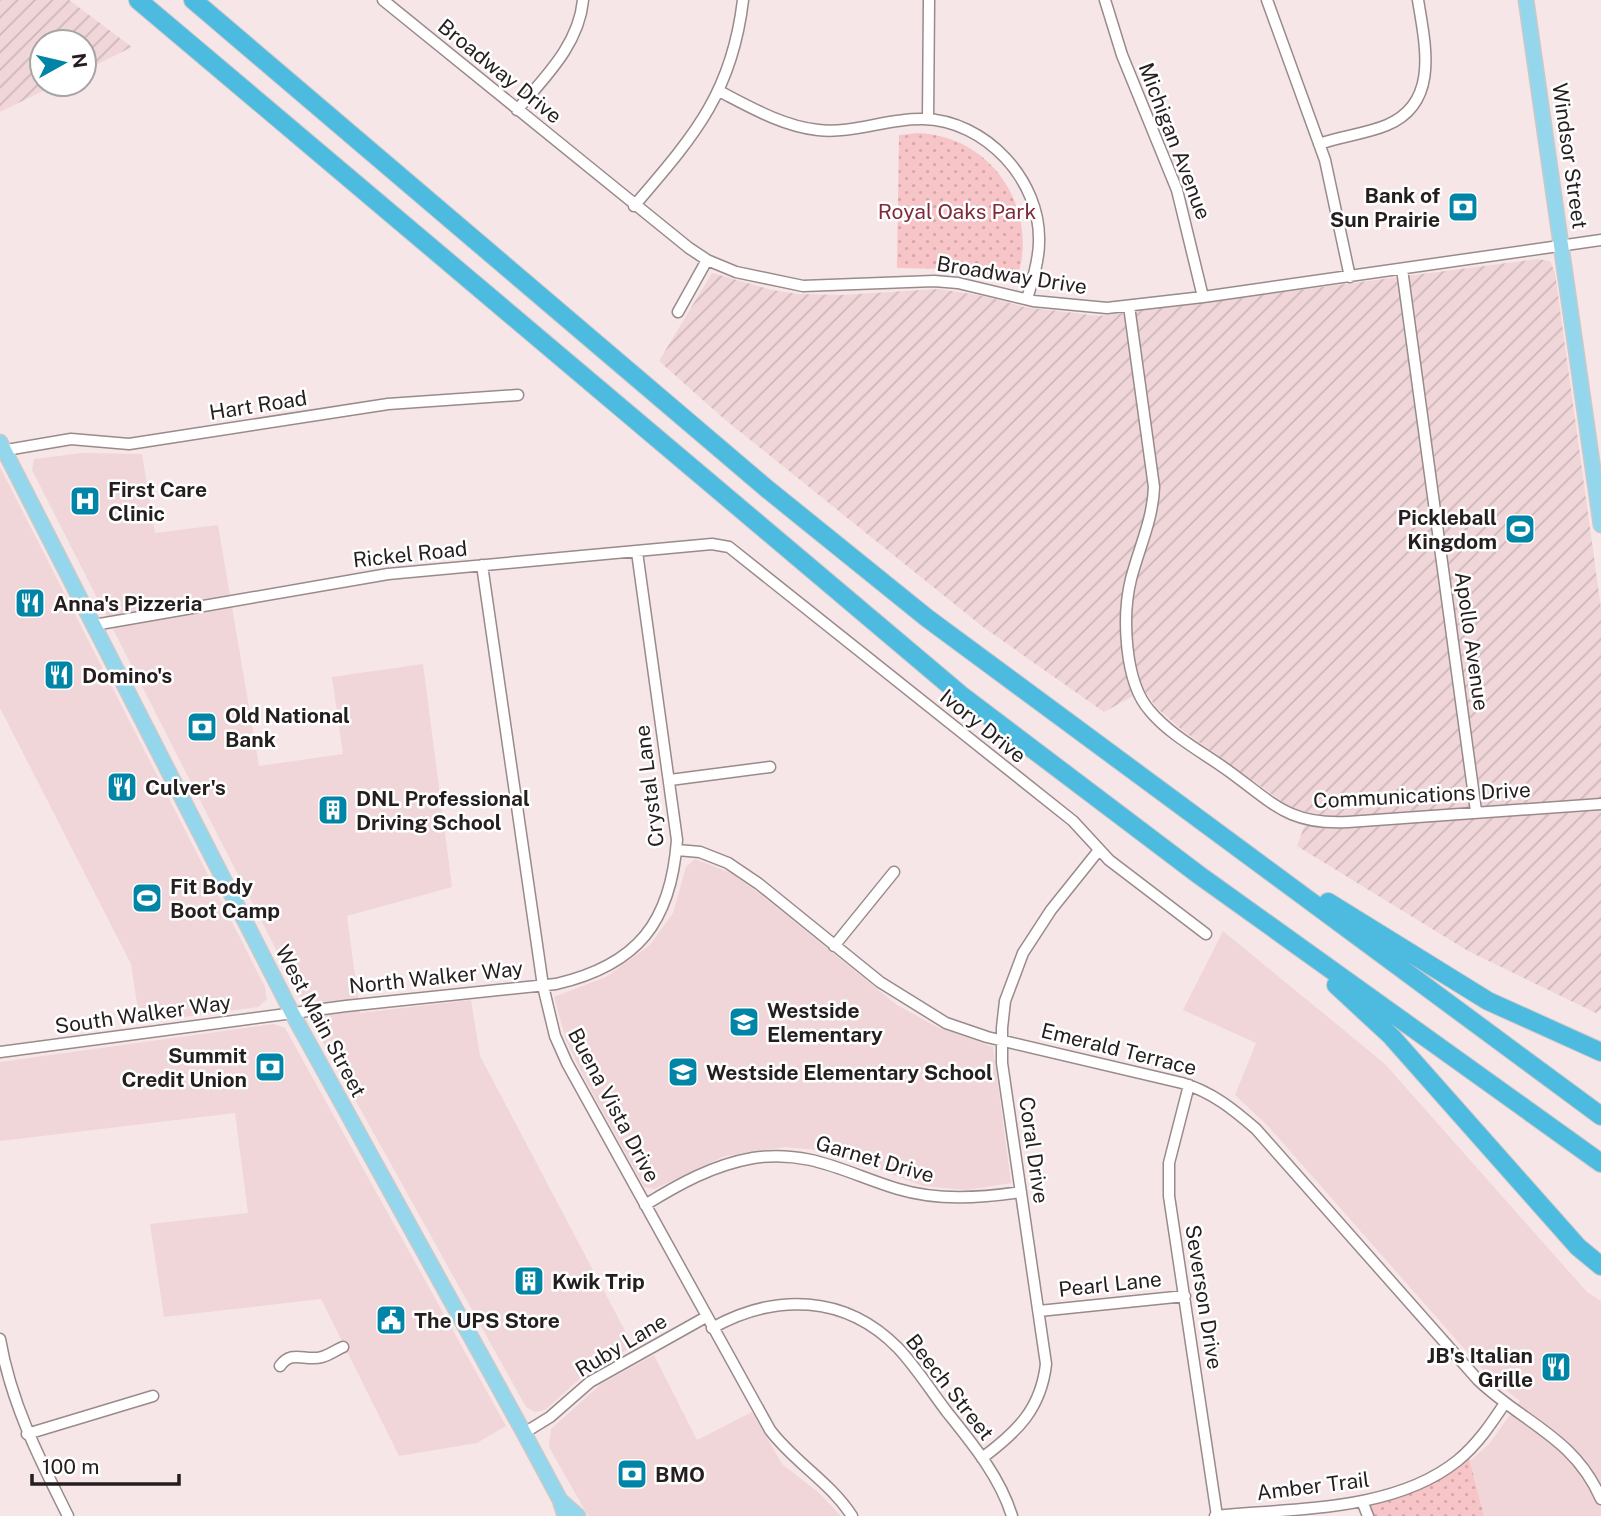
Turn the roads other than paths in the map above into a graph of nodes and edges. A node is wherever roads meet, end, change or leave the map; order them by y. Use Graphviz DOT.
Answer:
graph roads {
  1 [pos="138,0"];
  2 [pos="193,0"];
  3 [pos="383,0"];
  4 [pos="583,0"];
  5 [pos="743,0"];
  6 [pos="929,0"];
  7 [pos="1105,0"];
  8 [pos="1267,0"];
  9 [pos="1418,0"];
  10 [pos="1526,0"];
  11 [pos="719,91"];
  12 [pos="517,110"];
  13 [pos="928,119"];
  14 [pos="1319,144"];
  15 [pos="634,206"];
  16 [pos="1601,240"];
  17 [pos="1561,246"];
  18 [pos="707,260"];
  19 [pos="1402,269"];
  20 [pos="1350,276"];
  21 [pos="1203,298"];
  22 [pos="1027,299"];
  23 [pos="1129,306"];
  24 [pos="678,312"];
  25 [pos="518,395"];
  26 [pos="1,447"];
  27 [pos="1601,525"];
  28 [pos="734,549"];
  29 [pos="637,552"];
  30 [pos="482,565"];
  31 [pos="94,625"];
  32 [pos="769,766"];
  33 [pos="670,780"];
  34 [pos="1144,781"];
  35 [pos="1601,803"];
  36 [pos="1476,811"];
  37 [pos="677,850"];
  38 [pos="1099,850"];
  39 [pos="894,872"];
  40 [pos="1231,898"];
  41 [pos="1206,934"];
  42 [pos="834,946"];
  43 [pos="543,986"];
  44 [pos="292,1013"];
  45 [pos="1002,1040"];
  46 [pos="0,1052"];
  47 [pos="1601,1052"];
  48 [pos="1189,1085"];
  49 [pos="1601,1116"];
  50 [pos="1601,1163"];
  51 [pos="1021,1192"];
  52 [pos="645,1205"];
  53 [pos="1601,1266"];
  54 [pos="1185,1296"];
  55 [pos="1039,1311"];
  56 [pos="706,1317"];
  57 [pos="712,1328"];
  58 [pos="0,1339"];
  59 [pos="343,1347"];
  60 [pos="280,1366"];
  61 [pos="153,1396"];
  62 [pos="1505,1403"];
  63 [pos="524,1433"];
  64 [pos="27,1434"];
  65 [pos="982,1458"];
  66 [pos="1601,1499"];
  67 [pos="561,1500"];
  68 [pos="1362,1501"];
  69 [pos="68,1516"];
  70 [pos="565,1516"];
  71 [pos="578,1516"];
  72 [pos="852,1516"];
  73 [pos="1012,1516"];
  74 [pos="1216,1516"];
  75 [pos="1368,1516"];
  1 -- 40 [label="highway"];
  2 -- 34 [label="highway"];
  3 -- 12 [label="street, Broadway Drive"];
  4 -- 12 [label="street"];
  5 -- 11 [label="street"];
  6 -- 13 [label="street"];
  7 -- 21 [label="street, Michigan Avenue"];
  8 -- 14 [label="street"];
  9 -- 14 [label="street"];
  10 -- 17 [label="main road, Windsor Street"];
  11 -- 13 [label="street"];
  11 -- 15 [label="street"];
  12 -- 15 [label="street, Broadway Drive"];
  13 -- 22 [label="street"];
  14 -- 20 [label="street"];
  15 -- 18 [label="street, Broadway Drive"];
  16 -- 17 [label="street, Broadway Drive"];
  17 -- 19 [label="street, Broadway Drive"];
  17 -- 27 [label="main road, Windsor Street"];
  18 -- 22 [label="street, Broadway Drive"];
  18 -- 24 [label="street"];
  19 -- 20 [label="street, Broadway Drive"];
  19 -- 36 [label="street, Apollo Avenue"];
  20 -- 21 [label="street, Broadway Drive"];
  21 -- 23 [label="street, Broadway Drive"];
  22 -- 23 [label="street, Broadway Drive"];
  23 -- 36 [label="street, Communications Drive"];
  25 -- 26 [label="street, Hart Road"];
  26 -- 31 [label="main road, West Main Street"];
  28 -- 29 [label="street, Rickel Road"];
  28 -- 38 [label="street, Ivory Drive"];
  29 -- 30 [label="street, Rickel Road"];
  29 -- 33 [label="street, Crystal Lane"];
  30 -- 31 [label="street, Rickel Road"];
  30 -- 43 [label="street, Buena Vista Drive"];
  31 -- 44 [label="main road, West Main Street"];
  32 -- 33 [label="street"];
  33 -- 37 [label="street, Crystal Lane"];
  34 -- 47 [label="highway"];
  34 -- 49 [label="highway"];
  35 -- 36 [label="street, Communications Drive"];
  37 -- 42 [label="street, Emerald Terrace"];
  37 -- 43 [label="street, Crystal Lane"];
  38 -- 41 [label="street, Ivory Drive"];
  38 -- 45 [label="street, Coral Drive"];
  39 -- 42 [label="street"];
  40 -- 50 [label="highway"];
  40 -- 53 [label="highway"];
  42 -- 45 [label="street, Emerald Terrace"];
  43 -- 44 [label="street, North Walker Way"];
  43 -- 52 [label="street, Buena Vista Drive"];
  44 -- 46 [label="street, South Walker Way"];
  44 -- 63 [label="main road, West Main Street"];
  45 -- 48 [label="street, Emerald Terrace"];
  45 -- 51 [label="street, Coral Drive"];
  48 -- 54 [label="street, Severson Drive"];
  48 -- 62 [label="street, Emerald Terrace"];
  51 -- 52 [label="street, Garnet Drive"];
  51 -- 55 [label="street, Coral Drive"];
  52 -- 56 [label="street, Buena Vista Drive"];
  54 -- 55 [label="street, Pearl Lane"];
  54 -- 74 [label="street, Severson Drive"];
  55 -- 65 [label="street, Coral Drive"];
  56 -- 57 [label="street, Buena Vista Drive"];
  56 -- 63 [label="street, Ruby Lane"];
  57 -- 65 [label="street, Beech Street"];
  57 -- 72 [label="street, Buena Vista Drive"];
  58 -- 64 [label="street"];
  59 -- 60 [label="street"];
  61 -- 64 [label="street"];
  62 -- 66 [label="street, Emerald Terrace"];
  62 -- 68 [label="street, Amber Trail"];
  63 -- 67 [label="main road, West Main Street"];
  64 -- 69 [label="street"];
  65 -- 73 [label="street, Beech Street"];
  67 -- 70 [label="main road, West Main Street"];
  67 -- 71 [label="main road, West Main Street"];
  68 -- 74 [label="street, Amber Trail"];
  68 -- 75 [label="street"];
}
